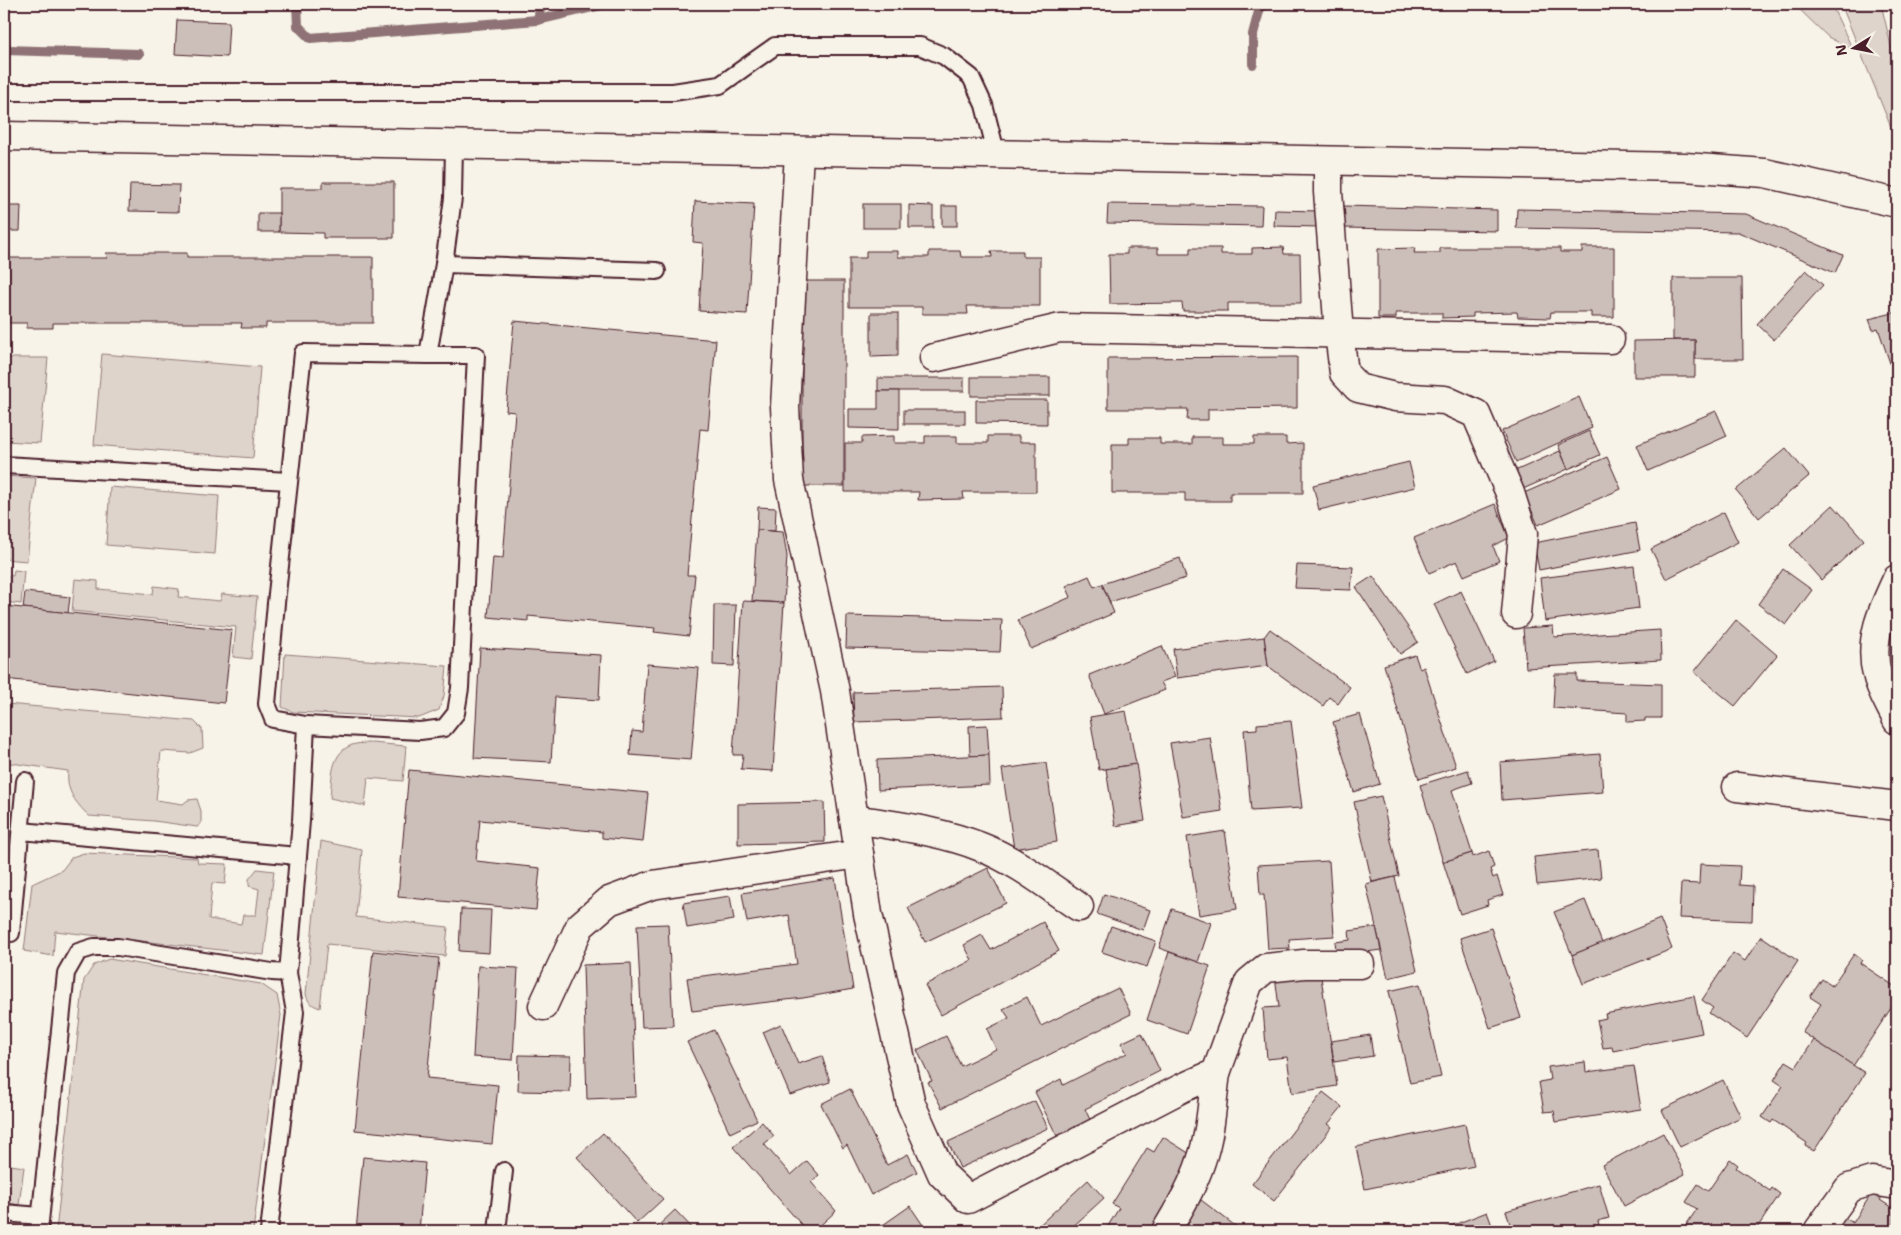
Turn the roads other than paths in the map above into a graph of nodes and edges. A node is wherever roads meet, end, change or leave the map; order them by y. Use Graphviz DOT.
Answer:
graph roads {
  1 [pos="4,92"];
  2 [pos="4,136"];
  3 [pos="454,145"];
  4 [pos="799,152"];
  5 [pos="997,156"];
  6 [pos="1328,161"];
  7 [pos="1896,207"];
  8 [pos="444,264"];
  9 [pos="656,271"];
  10 [pos="1339,333"];
  11 [pos="1610,339"];
  12 [pos="428,355"];
  13 [pos="934,358"];
  14 [pos="4,465"];
  15 [pos="289,481"];
  16 [pos="1897,579"];
  17 [pos="1516,614"];
  18 [pos="1897,720"];
  19 [pos="306,725"];
  20 [pos="25,781"];
  21 [pos="1737,787"];
  22 [pos="1897,806"];
  23 [pos="854,819"];
  24 [pos="21,831"];
  25 [pos="859,854"];
  26 [pos="298,856"];
  27 [pos="1079,907"];
  28 [pos="11,933"];
  29 [pos="1360,964"];
  30 [pos="288,974"];
  31 [pos="543,1006"];
  32 [pos="1216,1073"];
  33 [pos="504,1171"];
  34 [pos="1897,1185"];
  35 [pos="4,1213"];
  36 [pos="39,1224"];
  37 [pos="269,1231"];
  38 [pos="497,1231"];
  39 [pos="1166,1231"];
  40 [pos="1818,1231"];
  1 -- 5 [label="lane"];
  2 -- 3 [label="street"];
  3 -- 4 [label="street"];
  3 -- 8 [label="lane"];
  4 -- 5 [label="street"];
  4 -- 23 [label="street"];
  5 -- 6 [label="street"];
  6 -- 7 [label="street"];
  6 -- 10 [label="street"];
  8 -- 9 [label="lane"];
  8 -- 12 [label="lane"];
  10 -- 11 [label="street"];
  10 -- 13 [label="street"];
  10 -- 17 [label="street"];
  12 -- 15 [label="lane"];
  12 -- 19 [label="lane"];
  14 -- 15 [label="lane"];
  15 -- 19 [label="lane"];
  16 -- 18 [label="street"];
  19 -- 26 [label="lane"];
  20 -- 24 [label="lane"];
  21 -- 22 [label="street"];
  23 -- 25 [label="street"];
  23 -- 27 [label="street"];
  24 -- 26 [label="lane"];
  24 -- 28 [label="lane"];
  25 -- 31 [label="street"];
  25 -- 32 [label="street"];
  26 -- 30 [label="lane"];
  29 -- 32 [label="street"];
  30 -- 36 [label="lane"];
  30 -- 37 [label="lane"];
  32 -- 39 [label="street"];
  33 -- 38 [label="lane"];
  34 -- 40 [label="street"];
  35 -- 36 [label="lane"];
}
